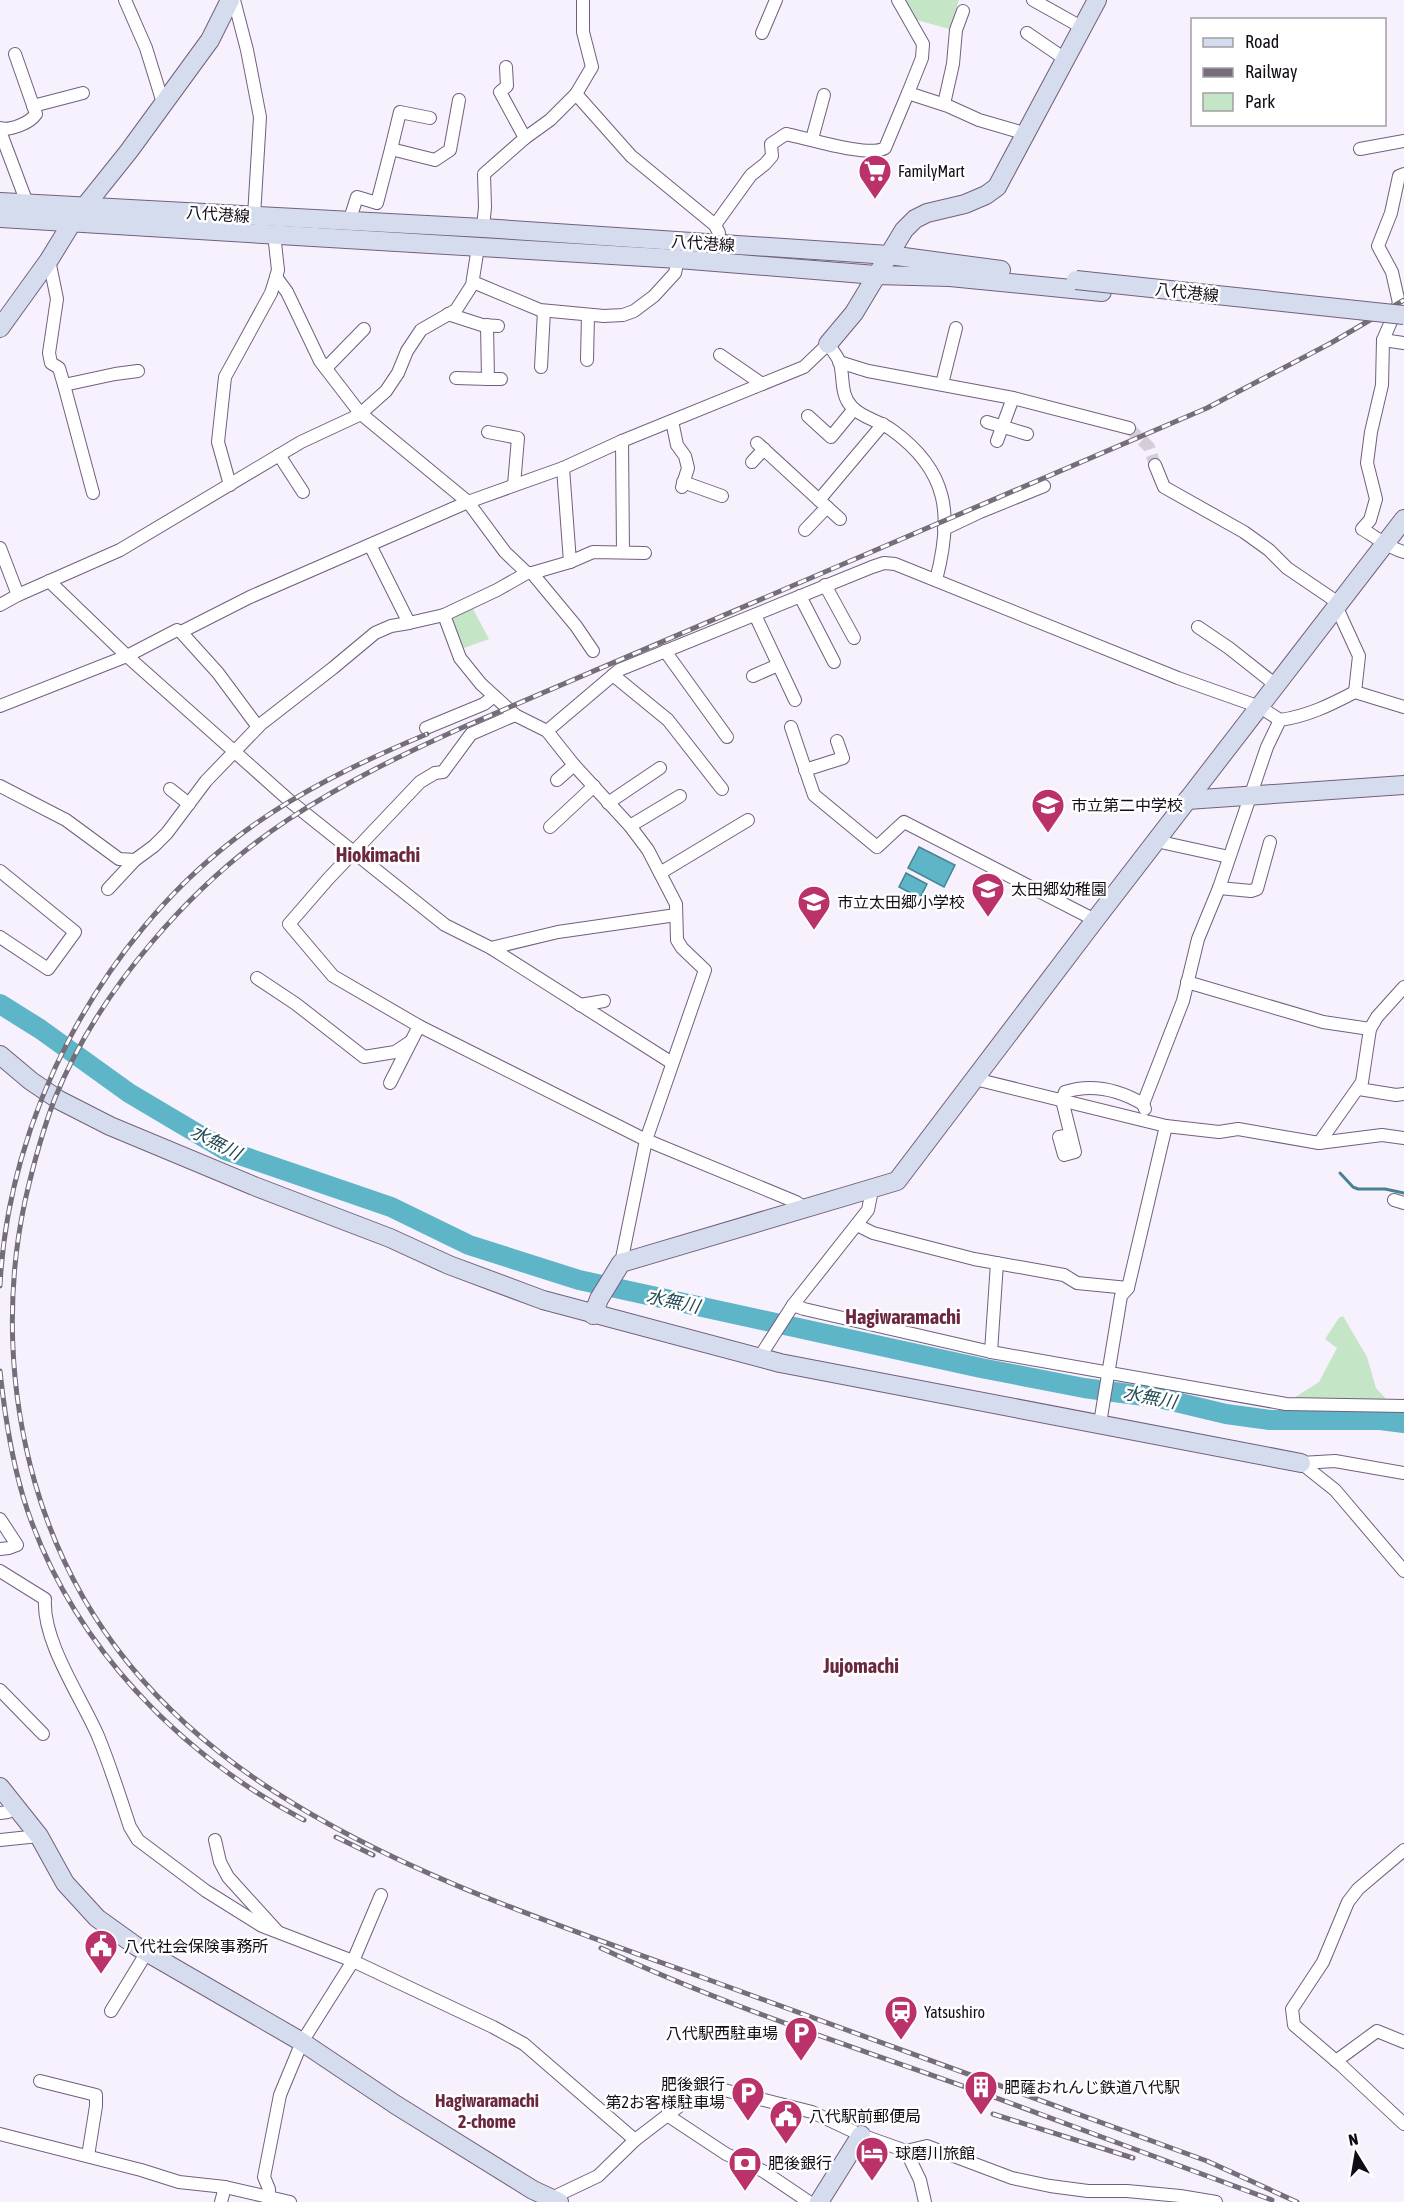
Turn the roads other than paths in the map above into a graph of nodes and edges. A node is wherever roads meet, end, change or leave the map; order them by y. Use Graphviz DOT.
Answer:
graph roads {
  1 [pos="125,0"];
  2 [pos="232,0"];
  3 [pos="584,0"];
  4 [pos="776,0"];
  5 [pos="898,0"];
  6 [pos="1033,0"];
  7 [pos="1097,0"];
  8 [pos="963,11"];
  9 [pos="1083,28"];
  10 [pos="762,33"];
  11 [pos="1027,33"];
  12 [pos="15,54"];
  13 [pos="1065,59"];
  14 [pos="506,67"];
  15 [pos="83,93"];
  16 [pos="908,93"];
  17 [pos="576,94"];
  18 [pos="824,95"];
  19 [pos="163,103"];
  20 [pos="944,105"];
  21 [pos="33,106"];
  22 [pos="461,107"];
  23 [pos="430,118"];
  24 [pos="0,130"];
  25 [pos="1027,134"];
  26 [pos="525,138"];
  27 [pos="812,139"];
  28 [pos="1404,141"];
  29 [pos="391,148"];
  30 [pos="1360,149"];
  31 [pos="1404,174"];
  32 [pos="0,201"];
  33 [pos="27,203"];
  34 [pos="87,206"];
  35 [pos="254,216"];
  36 [pos="0,218"];
  37 [pos="73,221"];
  38 [pos="349,222"];
  39 [pos="716,225"];
  40 [pos="483,228"];
  41 [pos="274,234"];
  42 [pos="717,244"];
  43 [pos="478,247"];
  44 [pos="889,255"];
  45 [pos="678,259"];
  46 [pos="50,260"];
  47 [pos="876,275"];
  48 [pos="276,277"];
  49 [pos="473,282"];
  50 [pos="544,311"];
  51 [pos="448,314"];
  52 [pos="588,315"];
  53 [pos="1404,315"];
  54 [pos="1404,326"];
  55 [pos="0,328"];
  56 [pos="956,328"];
  57 [pos="364,329"];
  58 [pos="1383,340"];
  59 [pos="1404,343"];
  60 [pos="828,344"];
  61 [pos="720,355"];
  62 [pos="587,360"];
  63 [pos="839,362"];
  64 [pos="541,367"];
  65 [pos="326,368"];
  66 [pos="138,371"];
  67 [pos="456,378"];
  68 [pos="762,384"];
  69 [pos="942,384"];
  70 [pos="64,385"];
  71 [pos="1013,398"];
  72 [pos="854,409"];
  73 [pos="360,413"];
  74 [pos="808,416"];
  75 [pos="672,421"];
  76 [pos="987,422"];
  77 [pos="883,424"];
  78 [pos="1003,426"];
  79 [pos="1129,428"];
  80 [pos="488,432"];
  81 [pos="1027,434"];
  82 [pos="622,441"];
  83 [pos="997,441"];
  84 [pos="279,455"];
  85 [pos="752,462"];
  86 [pos="1155,465"];
  87 [pos="563,468"];
  88 [pos="514,484"];
  89 [pos="230,485"];
  90 [pos="1044,486"];
  91 [pos="303,492"];
  92 [pos="93,494"];
  93 [pos="722,496"];
  94 [pos="468,502"];
  95 [pos="823,504"];
  96 [pos="840,519"];
  97 [pos="1404,519"];
  98 [pos="944,529"];
  99 [pos="805,530"];
  100 [pos="1386,543"];
  101 [pos="370,545"];
  102 [pos="0,548"];
  103 [pos="622,552"];
  104 [pos="1404,552"];
  105 [pos="645,553"];
  106 [pos="570,562"];
  107 [pos="530,573"];
  108 [pos="936,580"];
  109 [pos="49,581"];
  110 [pos="825,585"];
  111 [pos="18,595"];
  112 [pos="800,596"];
  113 [pos="0,605"];
  114 [pos="1338,606"];
  115 [pos="444,615"];
  116 [pos="755,615"];
  117 [pos="409,623"];
  118 [pos="1198,627"];
  119 [pos="181,632"];
  120 [pos="854,638"];
  121 [pos="593,651"];
  122 [pos="665,651"];
  123 [pos="127,656"];
  124 [pos="834,662"];
  125 [pos="778,665"];
  126 [pos="613,675"];
  127 [pos="753,676"];
  128 [pos="1276,686"];
  129 [pos="1355,692"];
  130 [pos="494,696"];
  131 [pos="789,696"];
  132 [pos="0,706"];
  133 [pos="1260,707"];
  134 [pos="1404,707"];
  135 [pos="515,715"];
  136 [pos="1280,720"];
  137 [pos="258,726"];
  138 [pos="791,727"];
  139 [pos="426,728"];
  140 [pos="547,731"];
  141 [pos="726,731"];
  142 [pos="837,741"];
  143 [pos="234,752"];
  144 [pos="574,765"];
  145 [pos="660,768"];
  146 [pos="805,770"];
  147 [pos="557,780"];
  148 [pos="1404,785"];
  149 [pos="0,786"];
  150 [pos="594,786"];
  151 [pos="170,789"];
  152 [pos="722,789"];
  153 [pos="680,796"];
  154 [pos="1250,796"];
  155 [pos="1187,800"];
  156 [pos="608,803"];
  157 [pos="189,804"];
  158 [pos="748,820"];
  159 [pos="630,826"];
  160 [pos="550,827"];
  161 [pos="1159,836"];
  162 [pos="1270,842"];
  163 [pos="354,854"];
  164 [pos="1229,857"];
  165 [pos="135,860"];
  166 [pos="0,871"];
  167 [pos="660,873"];
  168 [pos="1219,888"];
  169 [pos="108,889"];
  170 [pos="676,915"];
  171 [pos="1095,920"];
  172 [pos="0,937"];
  173 [pos="491,948"];
  174 [pos="257,978"];
  175 [pos="1188,982"];
  176 [pos="1404,987"];
  177 [pos="604,1001"];
  178 [pos="580,1005"];
  179 [pos="419,1026"];
  180 [pos="1370,1029"];
  181 [pos="410,1042"];
  182 [pos="0,1055"];
  183 [pos="672,1063"];
  184 [pos="975,1079"];
  185 [pos="390,1083"];
  186 [pos="1359,1089"];
  187 [pos="1404,1094"];
  188 [pos="1062,1100"];
  189 [pos="1143,1104"];
  190 [pos="1149,1122"];
  191 [pos="1166,1126"];
  192 [pos="1071,1135"];
  193 [pos="1404,1138"];
  194 [pos="646,1140"];
  195 [pos="1319,1143"];
  196 [pos="872,1190"];
  197 [pos="806,1209"];
  198 [pos="857,1225"];
  199 [pos="997,1263"];
  200 [pos="617,1269"];
  201 [pos="1128,1288"];
  202 [pos="596,1307"];
  203 [pos="791,1308"];
  204 [pos="991,1352"];
  205 [pos="759,1358"];
  206 [pos="1109,1372"];
  207 [pos="1404,1406"];
  208 [pos="1101,1415"];
  209 [pos="1301,1463"];
  210 [pos="1404,1473"];
  211 [pos="0,1519"];
  212 [pos="0,1549"];
  213 [pos="0,1571"];
  214 [pos="1404,1571"];
  215 [pos="0,1690"];
  216 [pos="43,1734"];
  217 [pos="3,1802"];
  218 [pos="39,1836"];
  219 [pos="0,1840"];
  220 [pos="215,1840"];
  221 [pos="1404,1850"];
  222 [pos="381,1895"];
  223 [pos="277,1932"];
  224 [pos="147,1952"];
  225 [pos="353,1961"];
  226 [pos="111,2011"];
  227 [pos="302,2042"];
  228 [pos="1404,2042"];
  229 [pos="1336,2061"];
  230 [pos="40,2081"];
  231 [pos="666,2115"];
  232 [pos="1404,2124"];
  233 [pos="0,2134"];
  234 [pos="861,2135"];
  235 [pos="635,2140"];
  236 [pos="906,2151"];
  237 [pos="88,2156"];
  238 [pos="225,2187"];
  239 [pos="269,2197"];
  240 [pos="556,2201"];
  241 [pos="221,2202"];
  242 [pos="290,2202"];
  243 [pos="809,2202"];
  244 [pos="819,2202"];
  245 [pos="925,2202"];
  246 [pos="1216,2202"];
  1 -- 19 [label="street"];
  2 -- 19 [label="street"];
  2 -- 35 [label="street"];
  3 -- 17 [label="street"];
  4 -- 10 [label="street"];
  5 -- 16 [label="street"];
  6 -- 9 [label="street"];
  7 -- 9 [label="street"];
  8 -- 20 [label="street"];
  9 -- 13 [label="street"];
  11 -- 13 [label="street"];
  12 -- 21 [label="street"];
  13 -- 25 [label="street"];
  14 -- 26 [label="street"];
  15 -- 21 [label="street"];
  16 -- 20 [label="street"];
  16 -- 27 [label="street"];
  17 -- 26 [label="street"];
  17 -- 39 [label="street"];
  18 -- 27 [label="street"];
  19 -- 34 [label="street"];
  20 -- 25 [label="street"];
  21 -- 24 [label="street"];
  22 -- 29 [label="street"];
  23 -- 29 [label="street"];
  24 -- 33 [label="street"];
  25 -- 44 [label="street"];
  26 -- 40 [label="street"];
  27 -- 39 [label="street"];
  28 -- 30 [label="street"];
  29 -- 38 [label="street"];
  31 -- 58 [label="street"];
  32 -- 33 [label="street, 八代港線"];
  33 -- 34 [label="street, 八代港線"];
  34 -- 35 [label="street, 八代港線"];
  34 -- 37 [label="street"];
  35 -- 38 [label="street, 八代港線"];
  36 -- 37 [label="street, 八代港線"];
  37 -- 41 [label="street, 八代港線"];
  37 -- 46 [label="street"];
  38 -- 40 [label="street, 八代港線"];
  39 -- 42 [label="street"];
  40 -- 42 [label="street, 八代港線"];
  41 -- 43 [label="street, 八代港線"];
  41 -- 48 [label="street"];
  42 -- 44 [label="street, 八代港線"];
  43 -- 45 [label="street, 八代港線"];
  43 -- 49 [label="street"];
  44 -- 47 [label="street"];
  44 -- 53 [label="street, 八代港線, bridge"];
  45 -- 47 [label="street, 八代港線"];
  45 -- 52 [label="street"];
  46 -- 55 [label="street"];
  46 -- 70 [label="street"];
  47 -- 54 [label="street, 八代港線"];
  47 -- 60 [label="street"];
  48 -- 65 [label="street"];
  48 -- 89 [label="street"];
  49 -- 50 [label="street"];
  49 -- 51 [label="street"];
  50 -- 52 [label="street"];
  50 -- 64 [label="street"];
  51 -- 67 [label="street"];
  51 -- 73 [label="street"];
  52 -- 62 [label="street"];
  56 -- 69 [label="street"];
  57 -- 65 [label="street"];
  58 -- 59 [label="street"];
  58 -- 100 [label="street"];
  60 -- 63 [label="street"];
  60 -- 68 [label="street"];
  61 -- 68 [label="street"];
  63 -- 69 [label="street"];
  63 -- 72 [label="street"];
  65 -- 73 [label="street"];
  66 -- 70 [label="street"];
  68 -- 75 [label="street"];
  69 -- 71 [label="street"];
  70 -- 92 [label="street"];
  71 -- 78 [label="street"];
  71 -- 79 [label="street"];
  72 -- 74 [label="street"];
  72 -- 77 [label="street"];
  73 -- 84 [label="street"];
  73 -- 94 [label="street"];
  75 -- 82 [label="street"];
  75 -- 93 [label="street"];
  76 -- 78 [label="street"];
  77 -- 95 [label="street"];
  77 -- 98 [label="street"];
  78 -- 81 [label="street"];
  78 -- 83 [label="street"];
  80 -- 88 [label="street"];
  82 -- 87 [label="street"];
  82 -- 103 [label="street"];
  84 -- 89 [label="street"];
  84 -- 91 [label="street"];
  85 -- 95 [label="street"];
  86 -- 114 [label="street"];
  87 -- 88 [label="street"];
  87 -- 106 [label="street"];
  88 -- 94 [label="street"];
  89 -- 109 [label="street"];
  90 -- 98 [label="street"];
  94 -- 101 [label="street"];
  94 -- 107 [label="street"];
  95 -- 96 [label="street"];
  95 -- 99 [label="street"];
  97 -- 100 [label="street"];
  98 -- 108 [label="street"];
  100 -- 104 [label="street"];
  100 -- 114 [label="street"];
  101 -- 117 [label="street"];
  101 -- 119 [label="street"];
  102 -- 111 [label="street"];
  103 -- 105 [label="street"];
  103 -- 106 [label="street"];
  106 -- 107 [label="street"];
  107 -- 115 [label="street"];
  107 -- 121 [label="street"];
  108 -- 110 [label="street"];
  108 -- 133 [label="street"];
  109 -- 111 [label="street"];
  109 -- 123 [label="street"];
  110 -- 112 [label="street"];
  110 -- 120 [label="street"];
  111 -- 113 [label="street"];
  112 -- 116 [label="street"];
  112 -- 124 [label="street"];
  114 -- 128 [label="street"];
  114 -- 129 [label="street"];
  115 -- 117 [label="street"];
  115 -- 130 [label="street"];
  116 -- 122 [label="street"];
  116 -- 125 [label="street"];
  117 -- 137 [label="street"];
  118 -- 128 [label="street"];
  119 -- 123 [label="street"];
  119 -- 137 [label="street"];
  122 -- 126 [label="street"];
  122 -- 141 [label="street"];
  123 -- 132 [label="street"];
  123 -- 143 [label="street"];
  125 -- 127 [label="street"];
  125 -- 131 [label="street"];
  126 -- 140 [label="street"];
  126 -- 152 [label="street"];
  128 -- 133 [label="street"];
  129 -- 134 [label="street"];
  129 -- 136 [label="street"];
  130 -- 135 [label="street"];
  130 -- 139 [label="street"];
  133 -- 136 [label="street"];
  133 -- 155 [label="street"];
  135 -- 140 [label="street"];
  135 -- 163 [label="street"];
  136 -- 154 [label="street"];
  137 -- 143 [label="street"];
  138 -- 146 [label="street"];
  140 -- 144 [label="street"];
  142 -- 146 [label="street"];
  143 -- 157 [label="street"];
  143 -- 163 [label="street"];
  144 -- 147 [label="street"];
  144 -- 150 [label="street"];
  145 -- 156 [label="street"];
  146 -- 171 [label="street"];
  148 -- 154 [label="street"];
  149 -- 165 [label="street"];
  150 -- 156 [label="street"];
  150 -- 160 [label="street"];
  151 -- 157 [label="street"];
  153 -- 159 [label="street"];
  154 -- 155 [label="street"];
  154 -- 164 [label="street"];
  155 -- 161 [label="street"];
  156 -- 159 [label="street"];
  157 -- 165 [label="street"];
  158 -- 167 [label="street"];
  159 -- 167 [label="street"];
  161 -- 164 [label="street"];
  161 -- 171 [label="street"];
  162 -- 168 [label="street"];
  163 -- 173 [label="street"];
  163 -- 179 [label="street"];
  164 -- 168 [label="street"];
  165 -- 169 [label="street"];
  166 -- 172 [label="street"];
  167 -- 170 [label="street"];
  168 -- 175 [label="street"];
  170 -- 173 [label="street"];
  170 -- 183 [label="street"];
  171 -- 184 [label="street"];
  173 -- 178 [label="street"];
  174 -- 181 [label="street"];
  175 -- 180 [label="street"];
  175 -- 189 [label="street"];
  176 -- 180 [label="street"];
  177 -- 178 [label="street"];
  178 -- 183 [label="street"];
  179 -- 181 [label="street"];
  179 -- 194 [label="street"];
  180 -- 186 [label="street"];
  181 -- 185 [label="street"];
  182 -- 202 [label="street"];
  183 -- 194 [label="street"];
  184 -- 188 [label="street"];
  184 -- 196 [label="street"];
  186 -- 187 [label="street"];
  186 -- 195 [label="street"];
  188 -- 189 [label="street"];
  188 -- 190 [label="street"];
  188 -- 192 [label="street"];
  189 -- 190 [label="street"];
  190 -- 191 [label="street"];
  191 -- 195 [label="street"];
  191 -- 201 [label="street"];
  193 -- 195 [label="street"];
  194 -- 197 [label="street"];
  194 -- 200 [label="street"];
  196 -- 197 [label="street"];
  196 -- 198 [label="street"];
  197 -- 200 [label="street"];
  198 -- 199 [label="street"];
  198 -- 203 [label="street"];
  199 -- 201 [label="street"];
  199 -- 204 [label="street"];
  200 -- 202 [label="street"];
  201 -- 206 [label="street"];
  202 -- 205 [label="street"];
  203 -- 204 [label="street"];
  203 -- 205 [label="street"];
  204 -- 206 [label="street"];
  205 -- 208 [label="street"];
  206 -- 207 [label="street"];
  206 -- 208 [label="street"];
  208 -- 209 [label="street"];
  209 -- 210 [label="street"];
  209 -- 214 [label="street"];
  211 -- 212 [label="street"];
  213 -- 223 [label="street"];
  215 -- 216 [label="street"];
  217 -- 218 [label="street"];
  218 -- 219 [label="street"];
  218 -- 224 [label="street"];
  220 -- 223 [label="street"];
  221 -- 229 [label="street"];
  222 -- 225 [label="street"];
  223 -- 225 [label="street"];
  224 -- 226 [label="street"];
  224 -- 227 [label="street"];
  225 -- 227 [label="street"];
  225 -- 235 [label="street"];
  227 -- 239 [label="street"];
  227 -- 240 [label="street"];
  228 -- 229 [label="street"];
  229 -- 232 [label="street"];
  230 -- 237 [label="street"];
  231 -- 234 [label="street"];
  231 -- 235 [label="street"];
  231 -- 243 [label="street"];
  233 -- 237 [label="street"];
  234 -- 236 [label="street"];
  234 -- 244 [label="street"];
  235 -- 240 [label="street"];
  236 -- 245 [label="street"];
  236 -- 246 [label="street"];
  237 -- 238 [label="street"];
  238 -- 239 [label="street"];
  238 -- 241 [label="street"];
  239 -- 242 [label="street"];
}
